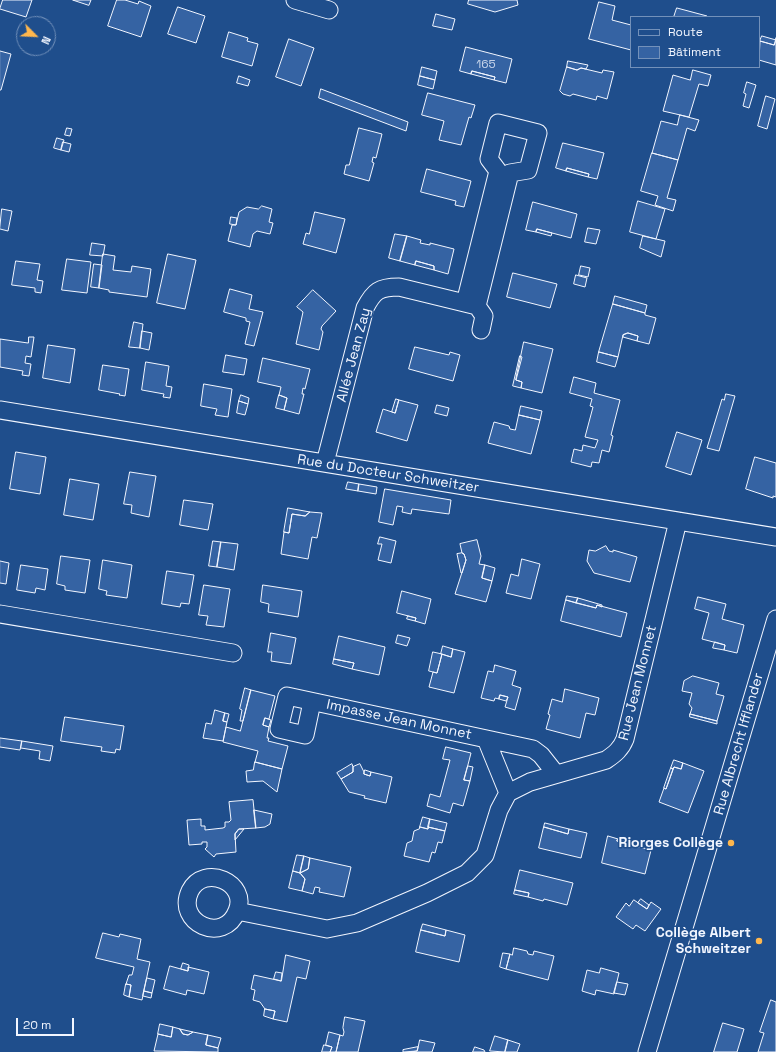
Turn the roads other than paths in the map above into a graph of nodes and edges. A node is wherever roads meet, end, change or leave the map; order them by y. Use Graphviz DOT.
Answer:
graph roads {
  1 [pos="294,0"];
  2 [pos="329,10"];
  3 [pos="504,172"];
  4 [pos="471,304"];
  5 [pos="481,330"];
  6 [pos="0,410"];
  7 [pos="325,463"];
  8 [pos="678,521"];
  9 [pos="776,537"];
  10 [pos="0,614"];
  11 [pos="776,619"];
  12 [pos="233,652"];
  13 [pos="312,702"];
  14 [pos="486,739"];
  15 [pos="556,774"];
  16 [pos="508,793"];
  17 [pos="237,911"];
  18 [pos="647,1052"];
  1 -- 2 [label="street"];
  3 -- 4 [label="street"];
  4 -- 5 [label="street"];
  4 -- 7 [label="street, Allée Jean Zay"];
  6 -- 7 [label="street, Rue du Docteur Schweitzer"];
  7 -- 8 [label="street, Rue du Docteur Schweitzer"];
  8 -- 9 [label="street, Rue du Docteur Schweitzer"];
  8 -- 15 [label="street, Rue Jean Monnet"];
  10 -- 12 [label="street"];
  11 -- 18 [label="street, Rue Albrecht Ifflander"];
  13 -- 14 [label="street, Impasse Jean Monnet"];
  14 -- 15 [label="street, Impasse Jean Monnet"];
  14 -- 16 [label="street, Impasse Jean Monnet"];
  15 -- 16 [label="street, Rue Jean Monnet"];
  16 -- 17 [label="street"];
}
